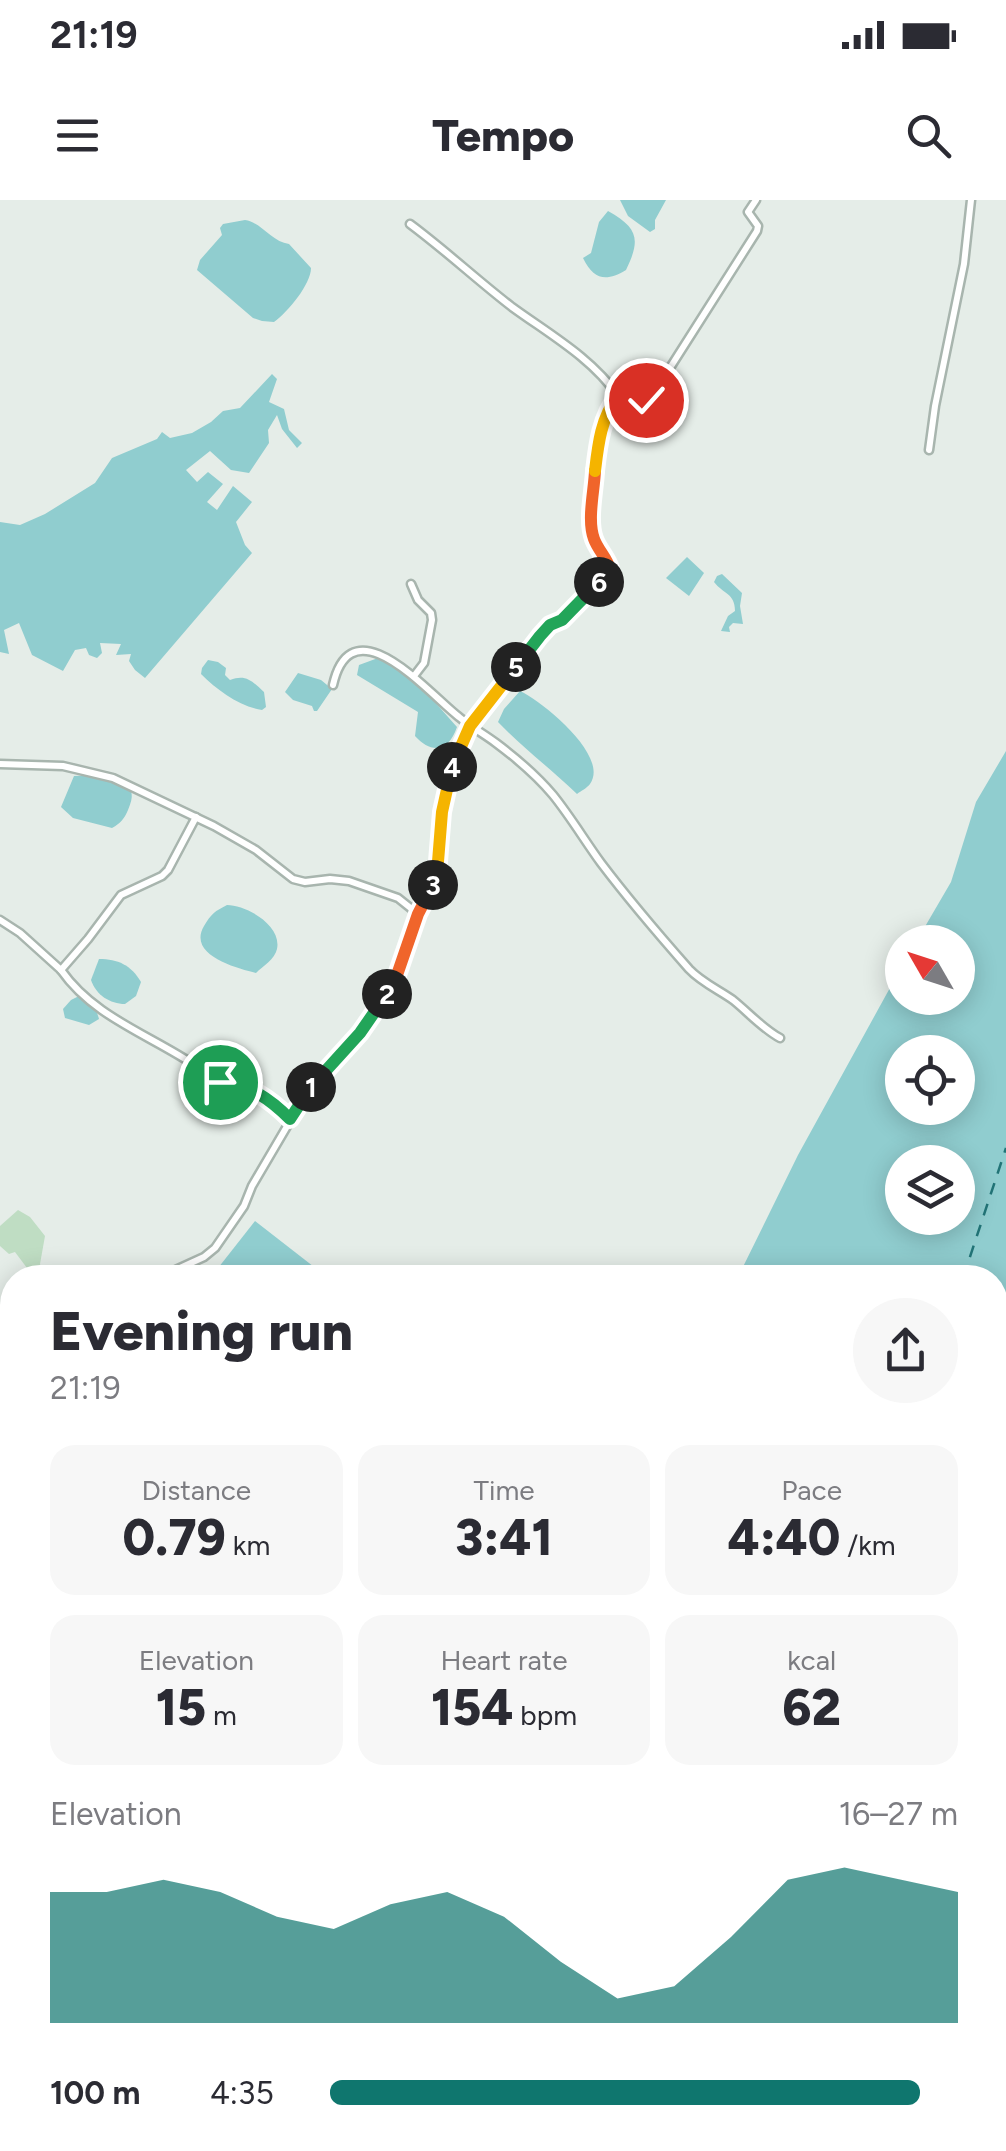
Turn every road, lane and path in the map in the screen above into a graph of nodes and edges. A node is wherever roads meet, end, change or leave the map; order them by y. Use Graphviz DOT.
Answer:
graph roads {
  1 [pos="756,200"];
  2 [pos="971,200"];
  3 [pos="410,224"];
  4 [pos="618,396"];
  5 [pos="930,450"];
  6 [pos="411,584"];
  7 [pos="414,676"];
  8 [pos="332,685"];
  9 [pos="470,726"];
  10 [pos="0,764"];
  11 [pos="196,817"];
  12 [pos="418,914"];
  13 [pos="0,920"];
  14 [pos="61,970"];
  15 [pos="780,1038"];
  16 [pos="290,1119"];
  17 [pos="186,1265"];
  1 -- 4 [label="street"];
  2 -- 5 [label="street"];
  3 -- 4 [label="street"];
  4 -- 9 [label="street"];
  6 -- 7 [label="street"];
  7 -- 8 [label="street"];
  7 -- 9 [label="street"];
  9 -- 12 [label="street"];
  9 -- 15 [label="street"];
  10 -- 11 [label="street"];
  11 -- 12 [label="street"];
  11 -- 14 [label="street"];
  12 -- 16 [label="street"];
  13 -- 14 [label="street"];
  14 -- 16 [label="street"];
  16 -- 17 [label="street"];
}
